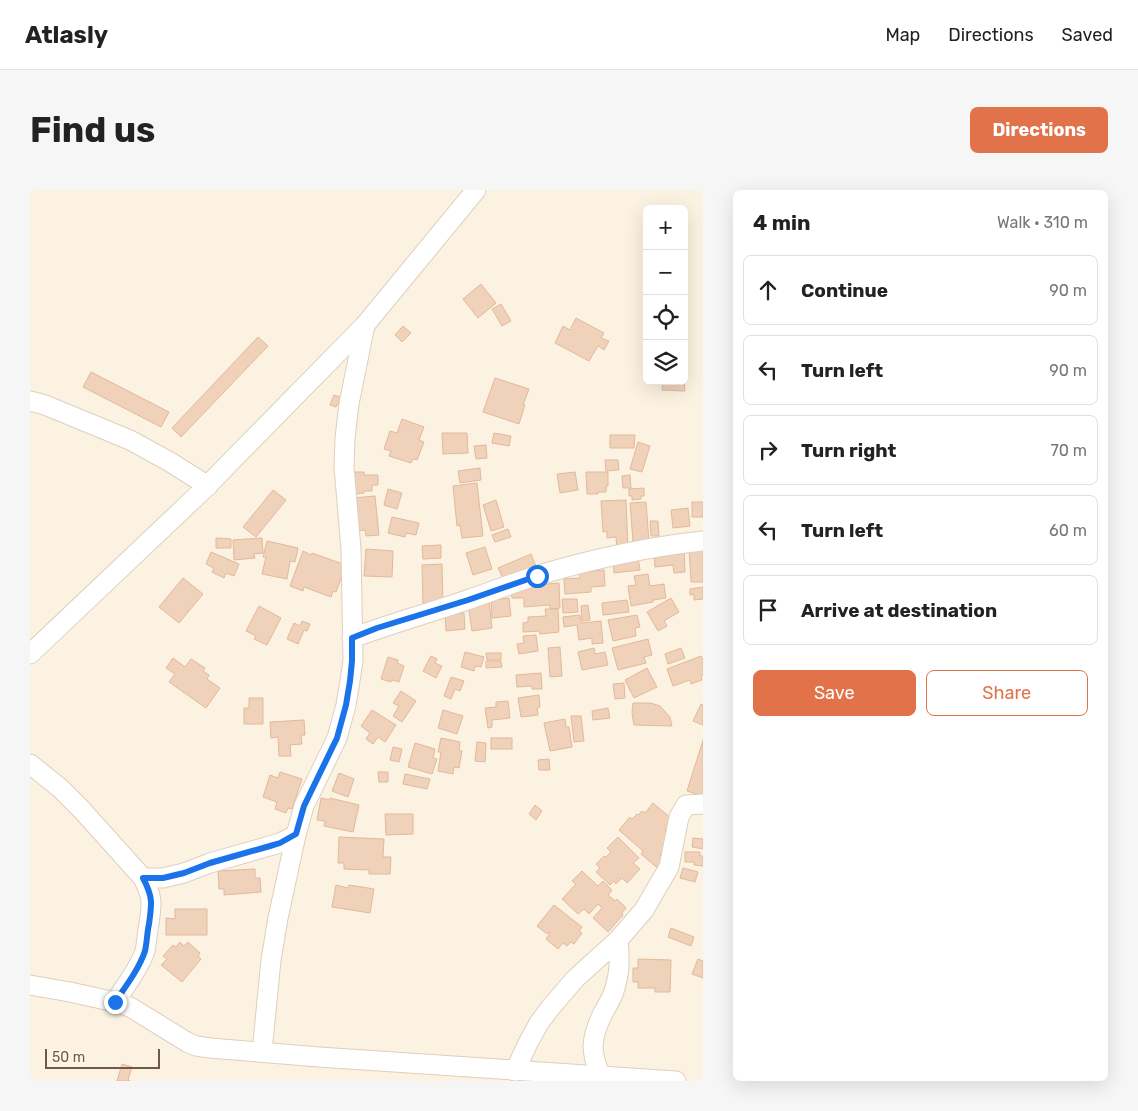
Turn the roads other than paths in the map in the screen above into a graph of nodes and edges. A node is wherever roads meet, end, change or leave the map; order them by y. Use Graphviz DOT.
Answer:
graph roads {
  1 [pos="476,190"];
  2 [pos="365,325"];
  3 [pos="30,401"];
  4 [pos="208,486"];
  5 [pos="703,542"];
  6 [pos="352,638"];
  7 [pos="30,654"];
  8 [pos="30,764"];
  9 [pos="703,804"];
  10 [pos="296,834"];
  11 [pos="143,878"];
  12 [pos="618,940"];
  13 [pos="30,985"];
  14 [pos="115,1002"];
  15 [pos="262,1052"];
  16 [pos="515,1071"];
  17 [pos="609,1078"];
  18 [pos="676,1081"];
  1 -- 2 [label="street"];
  2 -- 4 [label="street"];
  2 -- 6 [label="street"];
  3 -- 4 [label="street"];
  4 -- 7 [label="street"];
  5 -- 6 [label="street"];
  6 -- 10 [label="street"];
  8 -- 11 [label="street"];
  9 -- 12 [label="street"];
  10 -- 11 [label="street"];
  10 -- 15 [label="street"];
  11 -- 14 [label="street"];
  12 -- 16 [label="street"];
  12 -- 17 [label="street"];
  13 -- 14 [label="street"];
  14 -- 15 [label="street"];
  15 -- 16 [label="street"];
  16 -- 17 [label="street"];
  17 -- 18 [label="street"];
}
